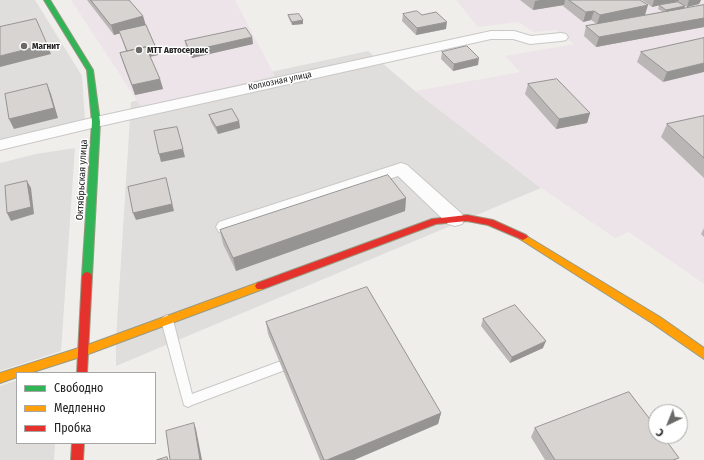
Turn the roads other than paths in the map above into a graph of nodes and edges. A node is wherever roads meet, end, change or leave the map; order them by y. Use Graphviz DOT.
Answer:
graph roads {
  1 [pos="47,0"];
  2 [pos="560,37"];
  3 [pos="96,122"];
  4 [pos="0,145"];
  5 [pos="455,219"];
  6 [pos="226,227"];
  7 [pos="167,320"];
  8 [pos="83,351"];
  9 [pos="704,354"];
  10 [pos="281,366"];
  11 [pos="18,372"];
  12 [pos="82,372"];
  13 [pos="16,373"];
  14 [pos="0,378"];
  15 [pos="78,444"];
  16 [pos="77,460"];
  1 -- 3 [label="street, Октябрьская улица"];
  2 -- 3 [label="street, Колхозная улица"];
  3 -- 4 [label="street, Колхозная улица"];
  3 -- 8 [label="street, Октябрьская улица"];
  5 -- 6 [label="street"];
  5 -- 7 [label="street"];
  5 -- 9 [label="street"];
  7 -- 8 [label="street"];
  7 -- 10 [label="lane"];
  8 -- 11 [label="street"];
  8 -- 12 [label="street, Октябрьская улица"];
  13 -- 14 [label="street"];
  15 -- 16 [label="street"];
}
